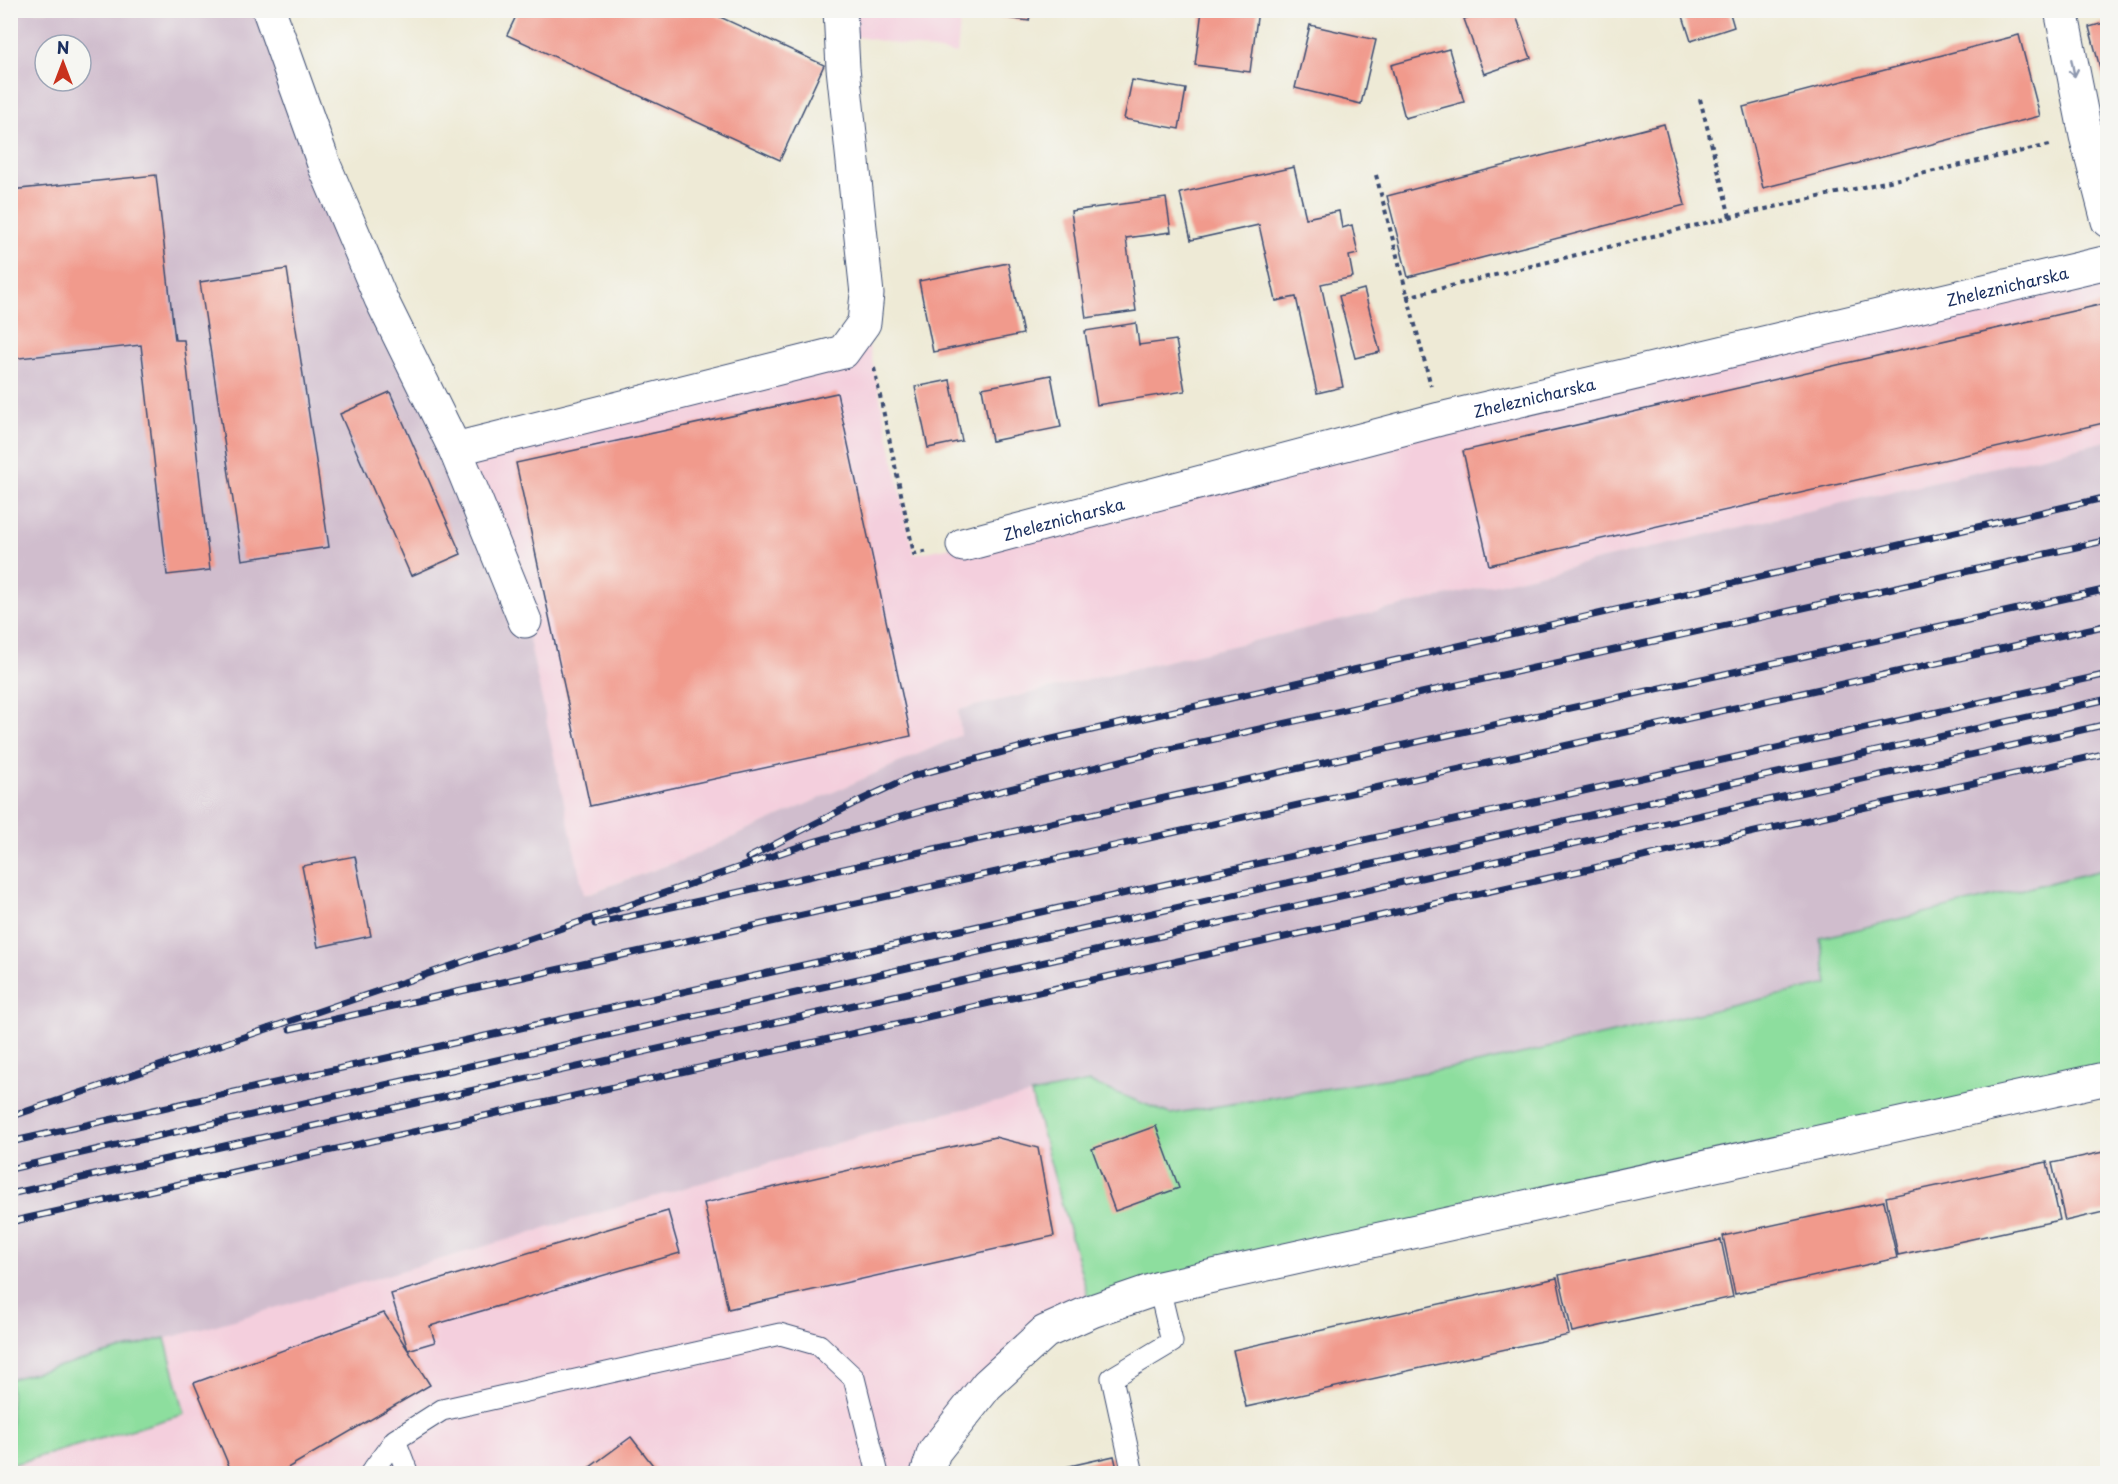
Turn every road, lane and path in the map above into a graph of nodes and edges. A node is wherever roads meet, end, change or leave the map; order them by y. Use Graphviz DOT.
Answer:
graph roads {
  1 [pos="269,10"];
  2 [pos="840,10"];
  3 [pos="2061,10"];
  4 [pos="1700,99"];
  5 [pos="2086,136"];
  6 [pos="1376,175"];
  7 [pos="1730,218"];
  8 [pos="2108,221"];
  9 [pos="2108,262"];
  10 [pos="1406,297"];
  11 [pos="864,323"];
  12 [pos="1440,419"];
  13 [pos="455,449"];
  14 [pos="963,545"];
  15 [pos="525,621"];
  16 [pos="2108,1078"];
  17 [pos="1159,1288"];
  18 [pos="395,1440"];
  19 [pos="370,1473"];
  20 [pos="408,1473"];
  21 [pos="878,1473"];
  22 [pos="927,1473"];
  23 [pos="1133,1473"];
  1 -- 13 [label="street"];
  2 -- 11 [label="street"];
  3 -- 5 [label="street, one-way"];
  4 -- 7 [label="path"];
  5 -- 7 [label="path"];
  5 -- 8 [label="street"];
  6 -- 10 [label="path"];
  7 -- 10 [label="path"];
  9 -- 12 [label="street, Zheleznicharska"];
  10 -- 12 [label="path"];
  11 -- 13 [label="street"];
  11 -- 14 [label="path"];
  12 -- 14 [label="street, Zheleznicharska"];
  13 -- 15 [label="street"];
  16 -- 17 [label="street"];
  17 -- 22 [label="street"];
  17 -- 23 [label="lane"];
  18 -- 19 [label="lane"];
  18 -- 20 [label="lane"];
  18 -- 21 [label="lane"];
}
